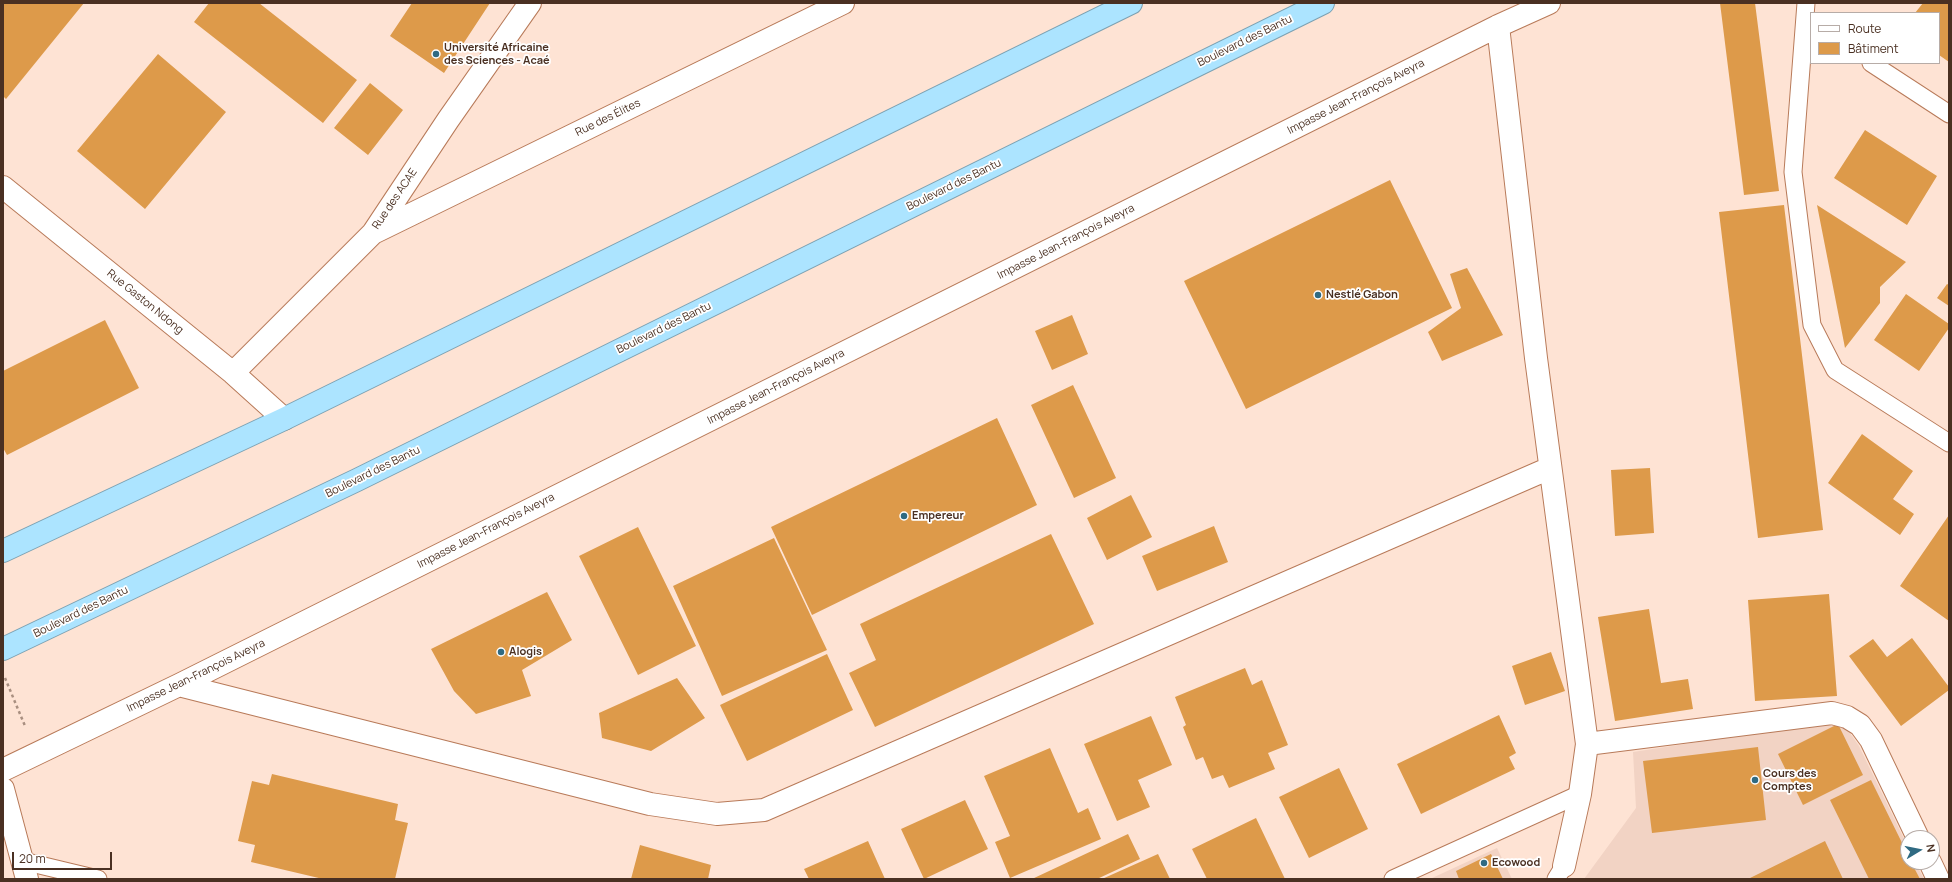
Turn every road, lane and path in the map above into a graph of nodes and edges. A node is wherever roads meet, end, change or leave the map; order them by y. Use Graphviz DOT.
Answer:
graph roads {
  1 [pos="530,3"];
  2 [pos="843,3"];
  3 [pos="1130,3"];
  4 [pos="1323,3"];
  5 [pos="1549,3"];
  6 [pos="1809,8"];
  7 [pos="1498,26"];
  8 [pos="1873,64"];
  9 [pos="1949,114"];
  10 [pos="3,187"];
  11 [pos="373,232"];
  12 [pos="233,373"];
  13 [pos="284,419"];
  14 [pos="1949,443"];
  15 [pos="1550,468"];
  16 [pos="3,550"];
  17 [pos="3,650"];
  18 [pos="4,676"];
  19 [pos="180,685"];
  20 [pos="25,726"];
  21 [pos="1587,744"];
  22 [pos="3,770"];
  23 [pos="3,789"];
  24 [pos="1580,794"];
  25 [pos="1914,830"];
  26 [pos="25,870"];
  27 [pos="1560,872"];
  28 [pos="98,879"];
  29 [pos="1393,879"];
  1 -- 11 [label="street, Rue des ACAE"];
  2 -- 11 [label="street, Rue des Élites"];
  3 -- 13 [label="highway"];
  4 -- 17 [label="highway, Boulevard des Bantu"];
  5 -- 7 [label="street, Impasse Jean-François Aveyra"];
  6 -- 14 [label="lane"];
  7 -- 15 [label="street"];
  7 -- 19 [label="street, Impasse Jean-François Aveyra"];
  8 -- 9 [label="lane"];
  10 -- 12 [label="street, Rue Gaston Ndong"];
  11 -- 12 [label="street, Rue des ACAE"];
  12 -- 13 [label="street, Rue Gaston Ndong"];
  13 -- 16 [label="highway"];
  15 -- 19 [label="street"];
  15 -- 21 [label="street"];
  18 -- 20 [label="path"];
  19 -- 22 [label="street, Impasse Jean-François Aveyra"];
  21 -- 24 [label="street"];
  21 -- 25 [label="street"];
  23 -- 26 [label="street"];
  24 -- 27 [label="street"];
  24 -- 29 [label="lane"];
  26 -- 28 [label="lane"];
}
